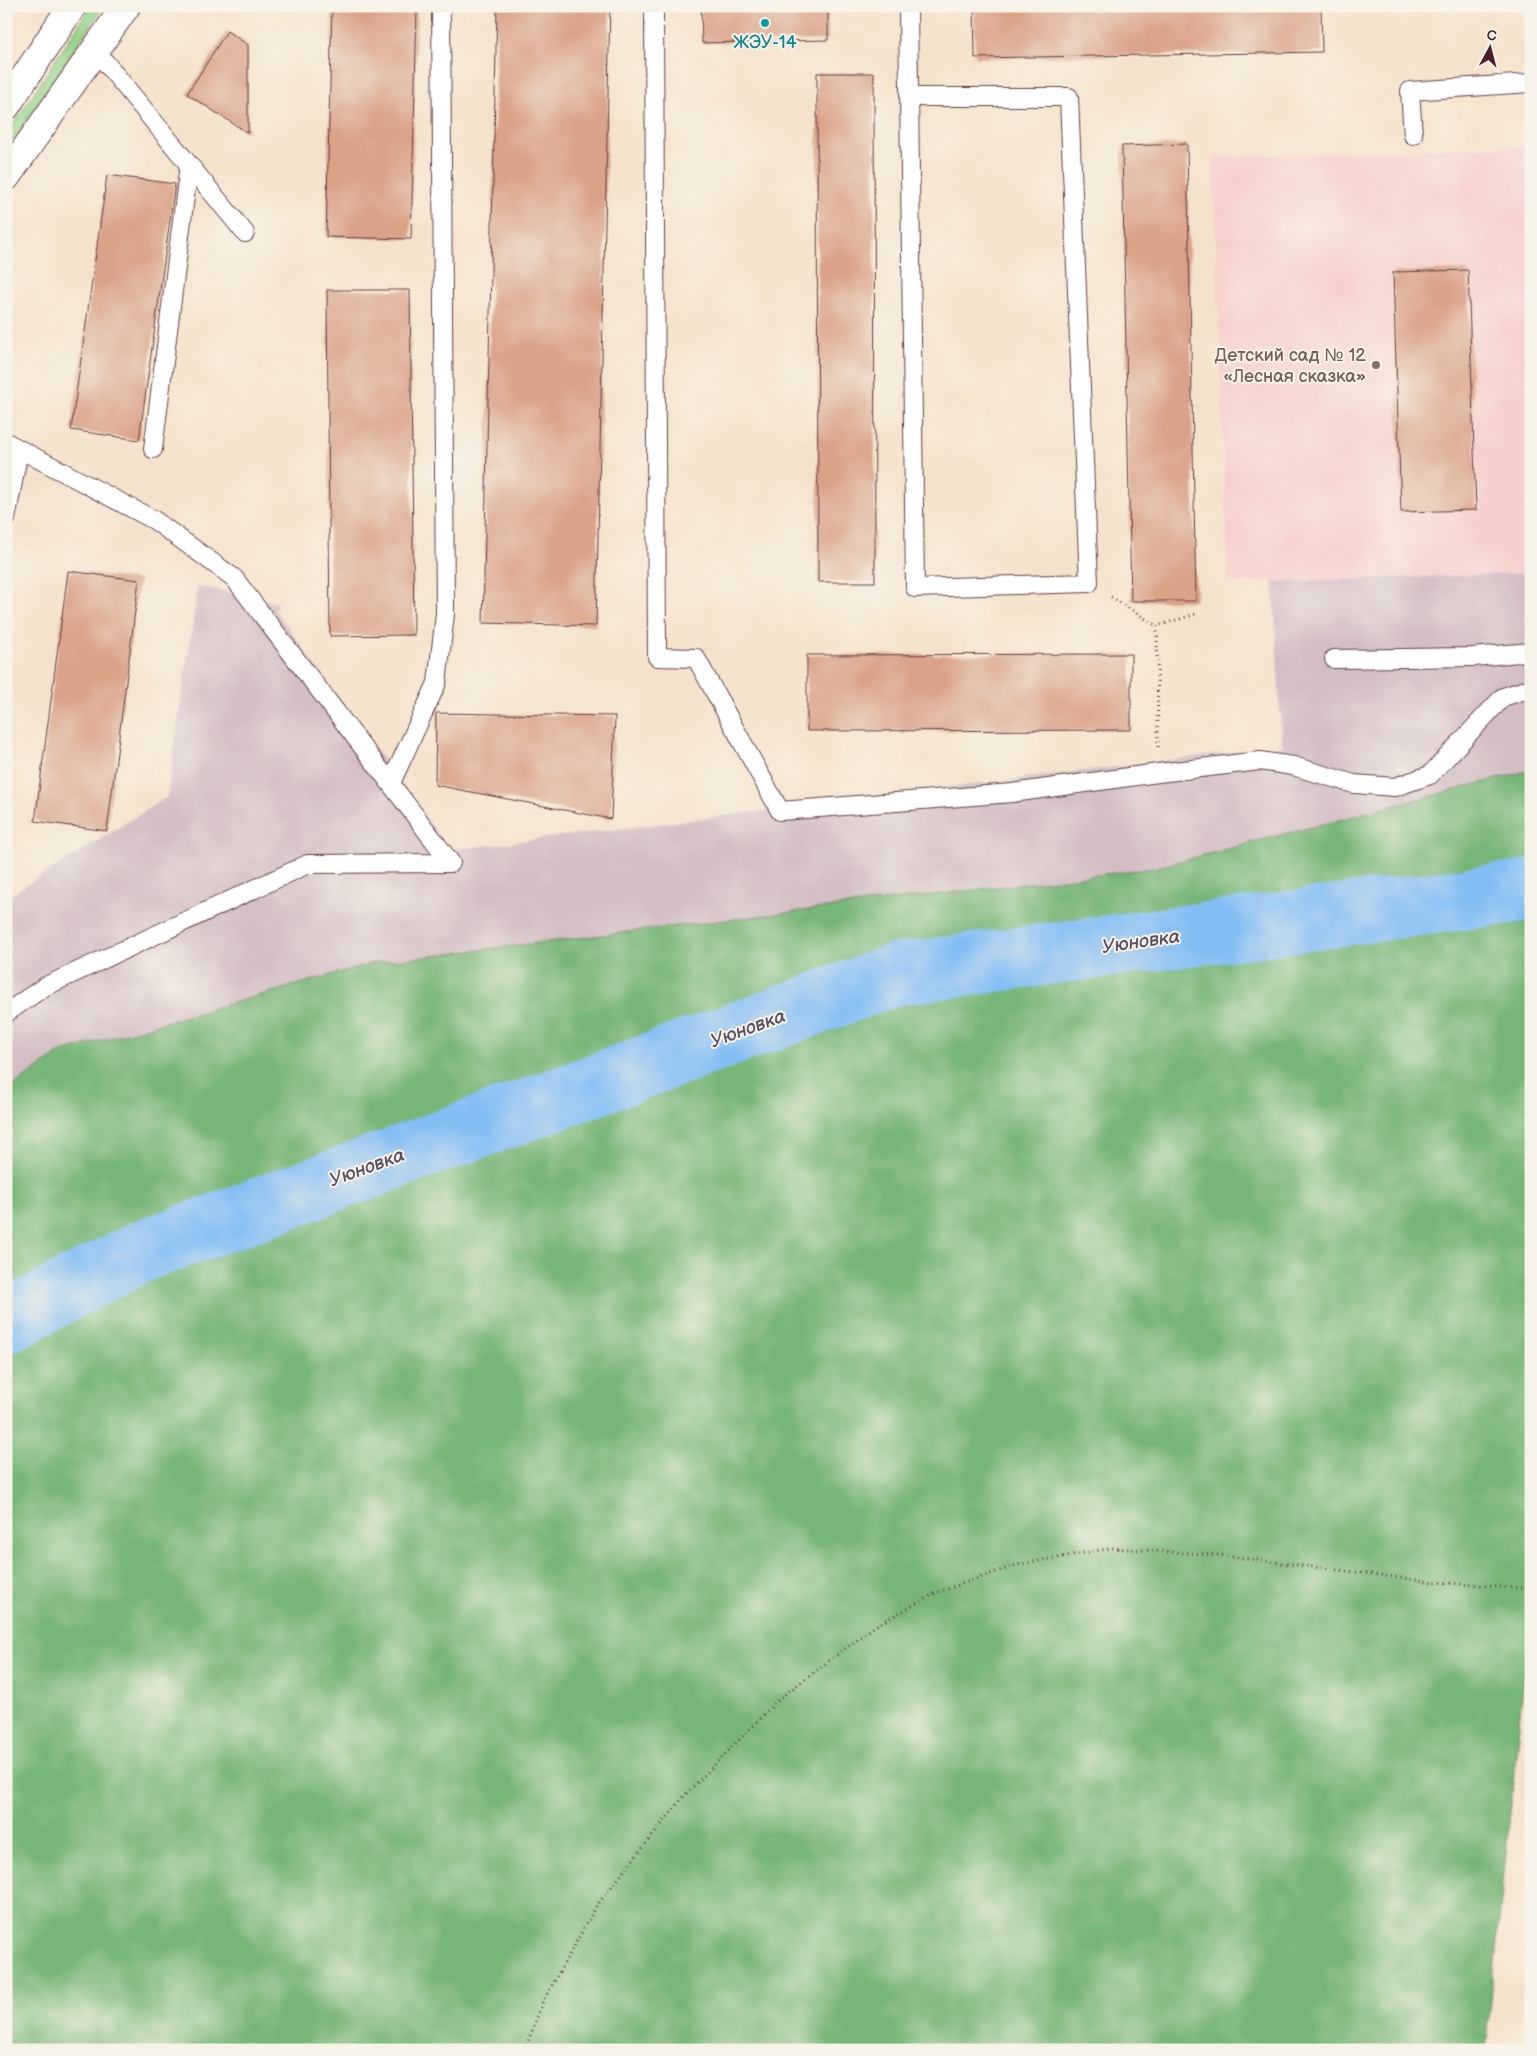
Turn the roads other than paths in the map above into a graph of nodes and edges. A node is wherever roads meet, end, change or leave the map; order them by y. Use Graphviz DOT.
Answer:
graph roads {
  1 [pos="126,6"];
  2 [pos="441,6"];
  3 [pos="654,6"];
  4 [pos="908,6"];
  5 [pos="65,14"];
  6 [pos="105,62"];
  7 [pos="1531,83"];
  8 [pos="910,97"];
  9 [pos="6,106"];
  10 [pos="1413,135"];
  11 [pos="189,165"];
  12 [pos="6,177"];
  13 [pos="245,233"];
  14 [pos="13,446"];
  15 [pos="153,448"];
  16 [pos="6,519"];
  17 [pos="1531,652"];
  18 [pos="1334,659"];
  19 [pos="1531,688"];
  20 [pos="391,784"];
  21 [pos="6,1013"];
  1 -- 12 [label="street"];
  2 -- 20 [label="lane"];
  3 -- 19 [label="lane"];
  4 -- 8 [label="lane"];
  5 -- 9 [label="street"];
  6 -- 11 [label="lane"];
  7 -- 10 [label="lane"];
  8 -- 8 [label="lane"];
  11 -- 13 [label="lane"];
  11 -- 15 [label="lane"];
  14 -- 16 [label="lane"];
  14 -- 20 [label="lane"];
  17 -- 18 [label="lane"];
  20 -- 21 [label="lane"];
}
